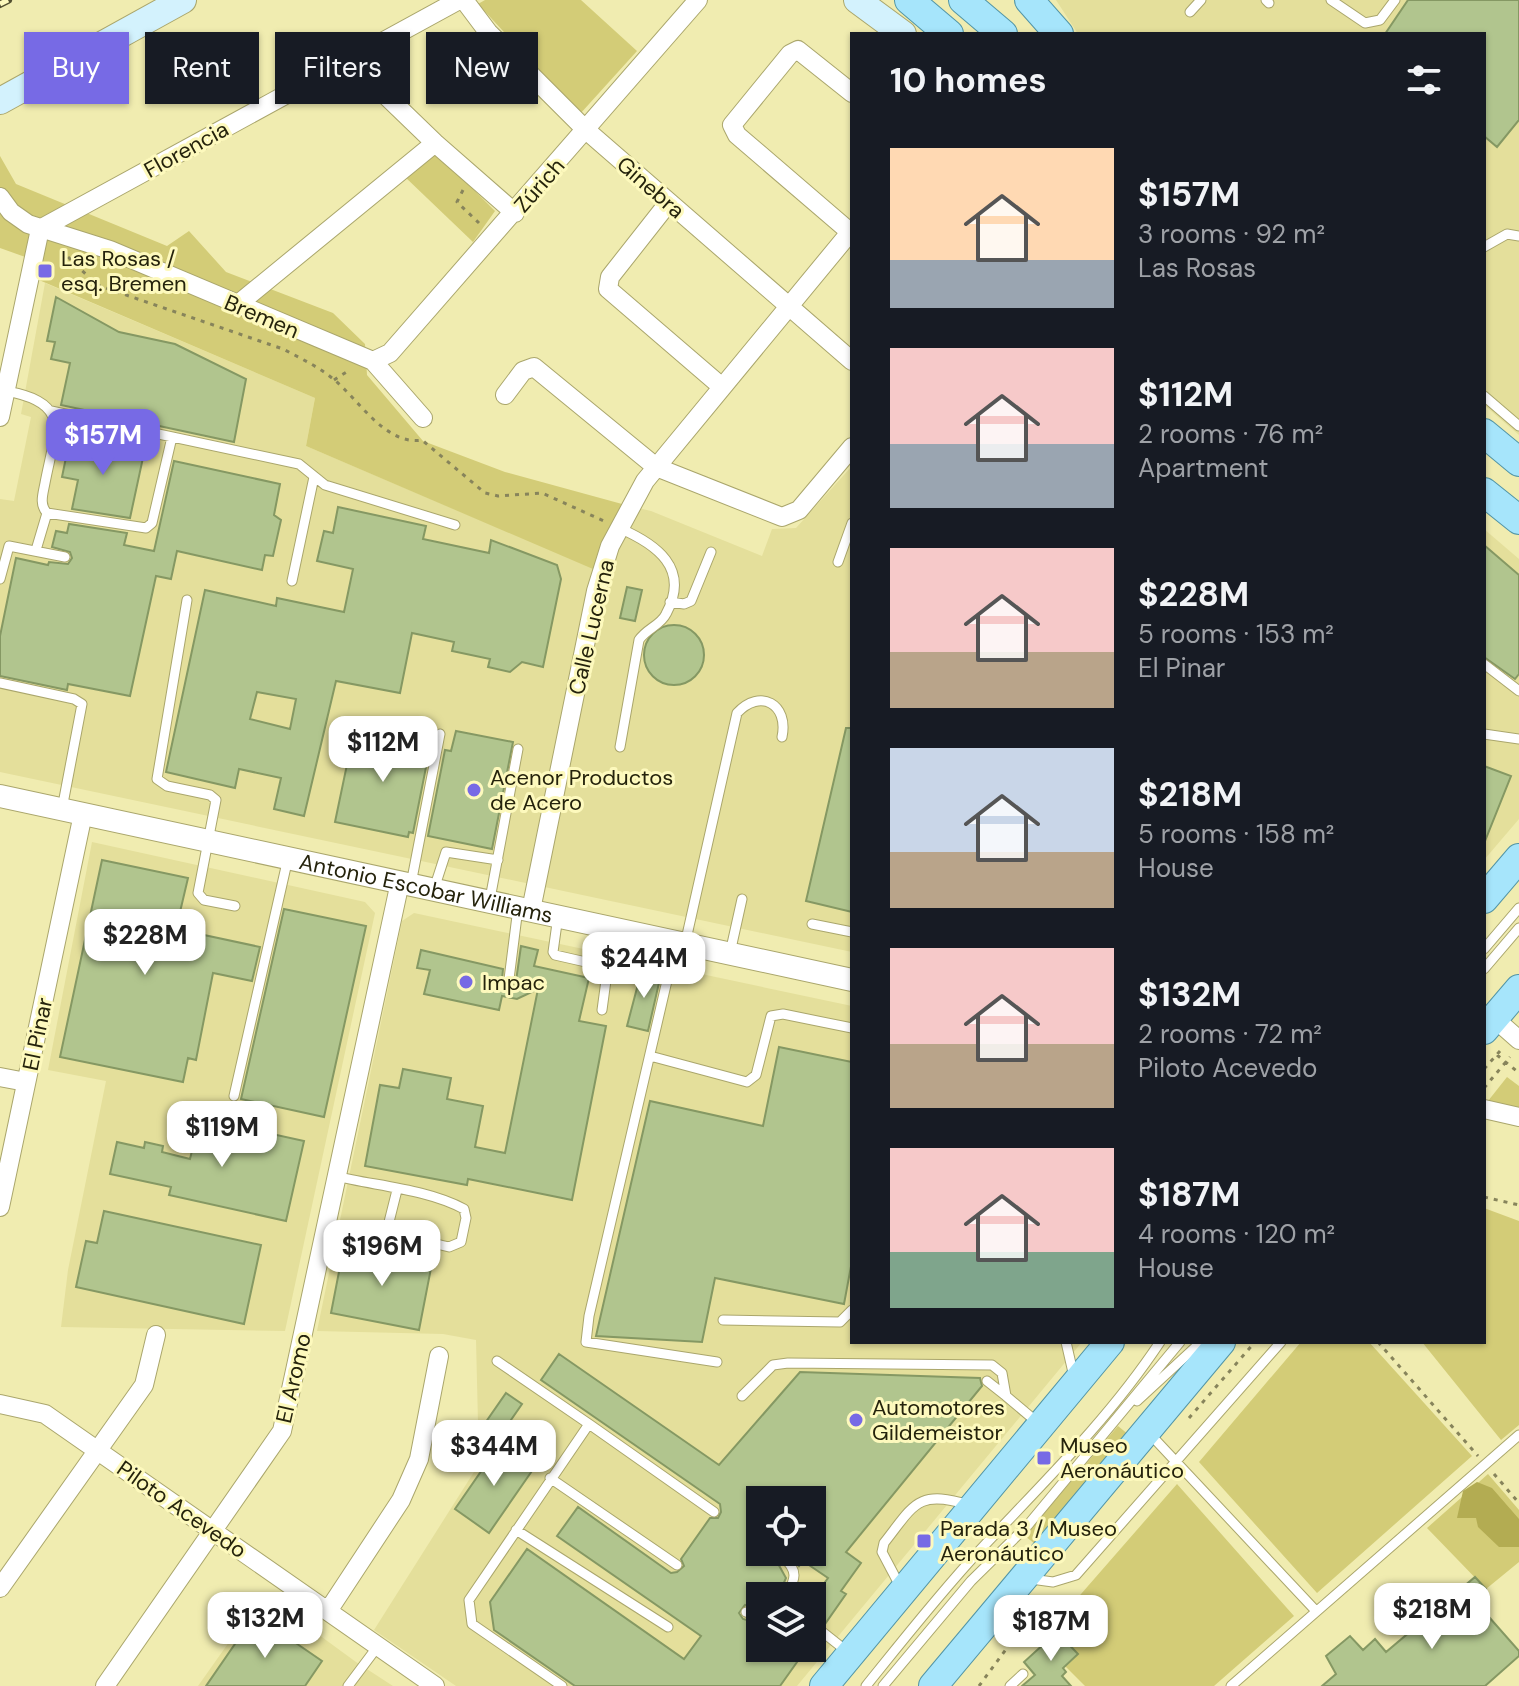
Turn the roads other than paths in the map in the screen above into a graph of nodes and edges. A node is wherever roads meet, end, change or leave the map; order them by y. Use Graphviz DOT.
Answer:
graph roads {
  1 [pos="183,0"];
  2 [pos="462,0"];
  3 [pos="698,0"];
  4 [pos="857,0"];
  5 [pos="909,0"];
  6 [pos="963,0"];
  7 [pos="1029,0"];
  8 [pos="1201,0"];
  9 [pos="1331,0"];
  10 [pos="1395,0"];
  11 [pos="1190,12"];
  12 [pos="402,32"];
  13 [pos="900,32"];
  14 [pos="947,32"];
  15 [pos="1001,32"];
  16 [pos="1057,32"];
  17 [pos="850,91"];
  18 [pos="0,101"];
  19 [pos="275,102"];
  20 [pos="395,104"];
  21 [pos="586,130"];
  22 [pos="435,143"];
  23 [pos="0,197"];
  24 [pos="669,202"];
  25 [pos="515,213"];
  26 [pos="850,230"];
  27 [pos="47,231"];
  28 [pos="850,232"];
  29 [pos="1519,236"];
  30 [pos="1486,246"];
  31 [pos="237,305"];
  32 [pos="789,307"];
  33 [pos="850,359"];
  34 [pos="373,361"];
  35 [pos="722,387"];
  36 [pos="6,391"];
  37 [pos="505,395"];
  38 [pos="1486,398"];
  39 [pos="51,411"];
  40 [pos="0,417"];
  41 [pos="423,418"];
  42 [pos="1519,426"];
  43 [pos="1486,435"];
  44 [pos="172,437"];
  45 [pos="850,449"];
  46 [pos="1519,462"];
  47 [pos="656,467"];
  48 [pos="314,477"];
  49 [pos="1486,494"];
  50 [pos="47,513"];
  51 [pos="1515,519"];
  52 [pos="455,525"];
  53 [pos="619,528"];
  54 [pos="850,529"];
  55 [pos="36,550"];
  56 [pos="711,552"];
  57 [pos="65,557"];
  58 [pos="838,562"];
  59 [pos="0,579"];
  60 [pos="292,581"];
  61 [pos="187,600"];
  62 [pos="670,602"];
  63 [pos="1486,666"];
  64 [pos="0,683"];
  65 [pos="1519,691"];
  66 [pos="440,734"];
  67 [pos="1486,734"];
  68 [pos="782,737"];
  69 [pos="1519,739"];
  70 [pos="620,747"];
  71 [pos="518,749"];
  72 [pos="0,796"];
  73 [pos="72,812"];
  74 [pos="207,841"];
  75 [pos="288,858"];
  76 [pos="1519,858"];
  77 [pos="498,860"];
  78 [pos="406,883"];
  79 [pos="434,889"];
  80 [pos="1486,897"];
  81 [pos="742,899"];
  82 [pos="490,902"];
  83 [pos="235,906"];
  84 [pos="1519,908"];
  85 [pos="525,909"];
  86 [pos="558,916"];
  87 [pos="812,924"];
  88 [pos="1519,928"];
  89 [pos="850,932"];
  90 [pos="680,943"];
  91 [pos="1486,947"];
  92 [pos="730,953"];
  93 [pos="1486,967"];
  94 [pos="850,980"];
  95 [pos="508,987"];
  96 [pos="1519,989"];
  97 [pos="602,1010"];
  98 [pos="850,1028"];
  99 [pos="1492,1034"];
  100 [pos="1519,1040"];
  101 [pos="650,1056"];
  102 [pos="0,1077"];
  103 [pos="26,1082"];
  104 [pos="234,1096"];
  105 [pos="1486,1109"];
  106 [pos="1519,1117"];
  107 [pos="335,1176"];
  108 [pos="397,1190"];
  109 [pos="0,1207"];
  110 [pos="850,1312"];
  111 [pos="723,1320"];
  112 [pos="156,1335"];
  113 [pos="1066,1344"];
  114 [pos="1108,1344"];
  115 [pos="1159,1344"];
  116 [pos="1178,1344"];
  117 [pos="1199,1344"];
  118 [pos="1219,1344"];
  119 [pos="1279,1344"];
  120 [pos="439,1356"];
  121 [pos="497,1361"];
  122 [pos="717,1362"];
  123 [pos="987,1381"];
  124 [pos="1076,1383"];
  125 [pos="742,1396"];
  126 [pos="1006,1396"];
  127 [pos="0,1404"];
  128 [pos="589,1424"];
  129 [pos="1040,1425"];
  130 [pos="1105,1431"];
  131 [pos="1147,1431"];
  132 [pos="1519,1435"];
  133 [pos="98,1450"];
  134 [pos="1177,1461"];
  135 [pos="550,1478"];
  136 [pos="972,1506"];
  137 [pos="714,1512"];
  138 [pos="516,1530"];
  139 [pos="215,1532"];
  140 [pos="677,1565"];
  141 [pos="1024,1578"];
  142 [pos="0,1588"];
  143 [pos="902,1589"];
  144 [pos="328,1611"];
  145 [pos="1316,1611"];
  146 [pos="668,1627"];
  147 [pos="826,1635"];
  148 [pos="378,1646"];
  149 [pos="850,1654"];
  150 [pos="1023,1674"];
  151 [pos="105,1686"];
  152 [pos="348,1686"];
  153 [pos="435,1686"];
  154 [pos="562,1686"];
  155 [pos="824,1686"];
  156 [pos="866,1686"];
  157 [pos="883,1686"];
  158 [pos="933,1686"];
  159 [pos="1010,1686"];
  160 [pos="1231,1686"];
  1 -- 18 [label="main road"];
  2 -- 12 [label="street, Florencia"];
  2 -- 21 [label="street, Ginebra"];
  3 -- 21 [label="street, Zúrich"];
  4 -- 13 [label="main road"];
  5 -- 14 [label="main road"];
  6 -- 15 [label="main road"];
  7 -- 16 [label="main road"];
  8 -- 11 [label="lane"];
  9 -- 10 [label="lane"];
  17 -- 26 [label="street"];
  19 -- 27 [label="street, Florencia"];
  20 -- 22 [label="street"];
  21 -- 24 [label="street, Ginebra"];
  21 -- 25 [label="street, Zúrich"];
  22 -- 25 [label="street"];
  22 -- 31 [label="street"];
  23 -- 27 [label="street, Bremen"];
  24 -- 32 [label="street, Ginebra"];
  24 -- 35 [label="street"];
  25 -- 34 [label="street, Zúrich"];
  27 -- 31 [label="street, Bremen"];
  27 -- 36 [label="street"];
  28 -- 32 [label="street, Calle Lucerna"];
  29 -- 30 [label="lane"];
  31 -- 34 [label="street, Bremen"];
  32 -- 33 [label="street, Ginebra"];
  32 -- 35 [label="street, Calle Lucerna"];
  34 -- 41 [label="street, Bremen"];
  35 -- 47 [label="street, Calle Lucerna"];
  36 -- 39 [label="lane"];
  36 -- 40 [label="street"];
  37 -- 47 [label="street"];
  38 -- 42 [label="lane"];
  39 -- 44 [label="lane"];
  39 -- 50 [label="lane"];
  43 -- 46 [label="main road"];
  44 -- 48 [label="lane"];
  44 -- 50 [label="lane"];
  45 -- 47 [label="street"];
  47 -- 53 [label="street, Calle Lucerna"];
  48 -- 52 [label="lane"];
  48 -- 60 [label="lane"];
  49 -- 51 [label="main road"];
  50 -- 55 [label="lane"];
  53 -- 62 [label="lane"];
  53 -- 85 [label="street, Calle Lucerna"];
  54 -- 58 [label="lane"];
  55 -- 57 [label="lane"];
  55 -- 59 [label="lane"];
  56 -- 62 [label="lane"];
  61 -- 74 [label="lane"];
  62 -- 70 [label="lane"];
  63 -- 65 [label="lane"];
  64 -- 73 [label="lane"];
  66 -- 78 [label="lane"];
  67 -- 69 [label="lane"];
  68 -- 90 [label="lane"];
  71 -- 77 [label="lane"];
  72 -- 73 [label="street, Antonio Escobar Williams"];
  73 -- 74 [label="street, Antonio Escobar Williams"];
  73 -- 103 [label="street, El Pinar"];
  74 -- 75 [label="street, Antonio Escobar Williams"];
  74 -- 83 [label="lane"];
  75 -- 78 [label="street, Antonio Escobar Williams"];
  75 -- 104 [label="lane"];
  76 -- 80 [label="main road"];
  77 -- 79 [label="lane"];
  77 -- 82 [label="lane"];
  78 -- 79 [label="street, Antonio Escobar Williams"];
  78 -- 107 [label="street, El Aromo"];
  79 -- 82 [label="street, Antonio Escobar Williams"];
  81 -- 92 [label="lane"];
  82 -- 85 [label="street, Antonio Escobar Williams"];
  84 -- 91 [label="lane"];
  85 -- 86 [label="street, Antonio Escobar Williams"];
  85 -- 95 [label="lane"];
  86 -- 90 [label="street, Antonio Escobar Williams"];
  86 -- 97 [label="lane"];
  87 -- 89 [label="lane"];
  88 -- 93 [label="lane"];
  90 -- 92 [label="street, Antonio Escobar Williams"];
  90 -- 101 [label="lane"];
  92 -- 94 [label="street, Antonio Escobar Williams"];
  96 -- 99 [label="main road"];
  98 -- 101 [label="lane"];
  99 -- 100 [label="street"];
  101 -- 122 [label="lane"];
  102 -- 103 [label="street"];
  103 -- 109 [label="street, El Pinar"];
  105 -- 106 [label="street"];
  107 -- 108 [label="lane"];
  107 -- 139 [label="street, El Aromo"];
  108 -- 108 [label="lane"];
  110 -- 111 [label="lane"];
  112 -- 133 [label="street"];
  113 -- 124 [label="lane"];
  114 -- 124 [label="main road"];
  115 -- 156 [label="lane"];
  116 -- 130 [label="lane"];
  117 -- 130 [label="lane"];
  118 -- 131 [label="main road"];
  119 -- 134 [label="lane"];
  120 -- 144 [label="street"];
  121 -- 128 [label="lane"];
  123 -- 126 [label="lane"];
  124 -- 129 [label="main road"];
  125 -- 126 [label="lane"];
  126 -- 129 [label="lane"];
  127 -- 133 [label="street, Piloto Acevedo"];
  128 -- 135 [label="lane"];
  128 -- 137 [label="lane"];
  129 -- 136 [label="main road"];
  130 -- 157 [label="lane"];
  131 -- 134 [label="lane"];
  131 -- 141 [label="main road"];
  132 -- 145 [label="lane"];
  133 -- 139 [label="street, Piloto Acevedo"];
  133 -- 142 [label="street"];
  134 -- 141 [label="lane"];
  134 -- 145 [label="lane"];
  135 -- 138 [label="lane"];
  135 -- 140 [label="lane"];
  136 -- 143 [label="main road"];
  136 -- 143 [label="lane"];
  138 -- 146 [label="lane"];
  138 -- 154 [label="lane"];
  139 -- 144 [label="street, Piloto Acevedo"];
  139 -- 151 [label="street, El Aromo"];
  141 -- 158 [label="main road"];
  143 -- 149 [label="main road"];
  144 -- 148 [label="street, Piloto Acevedo"];
  145 -- 160 [label="lane"];
  147 -- 149 [label="lane"];
  148 -- 152 [label="lane"];
  148 -- 153 [label="street, Piloto Acevedo"];
  149 -- 155 [label="main road"];
  150 -- 159 [label="lane"];
}
